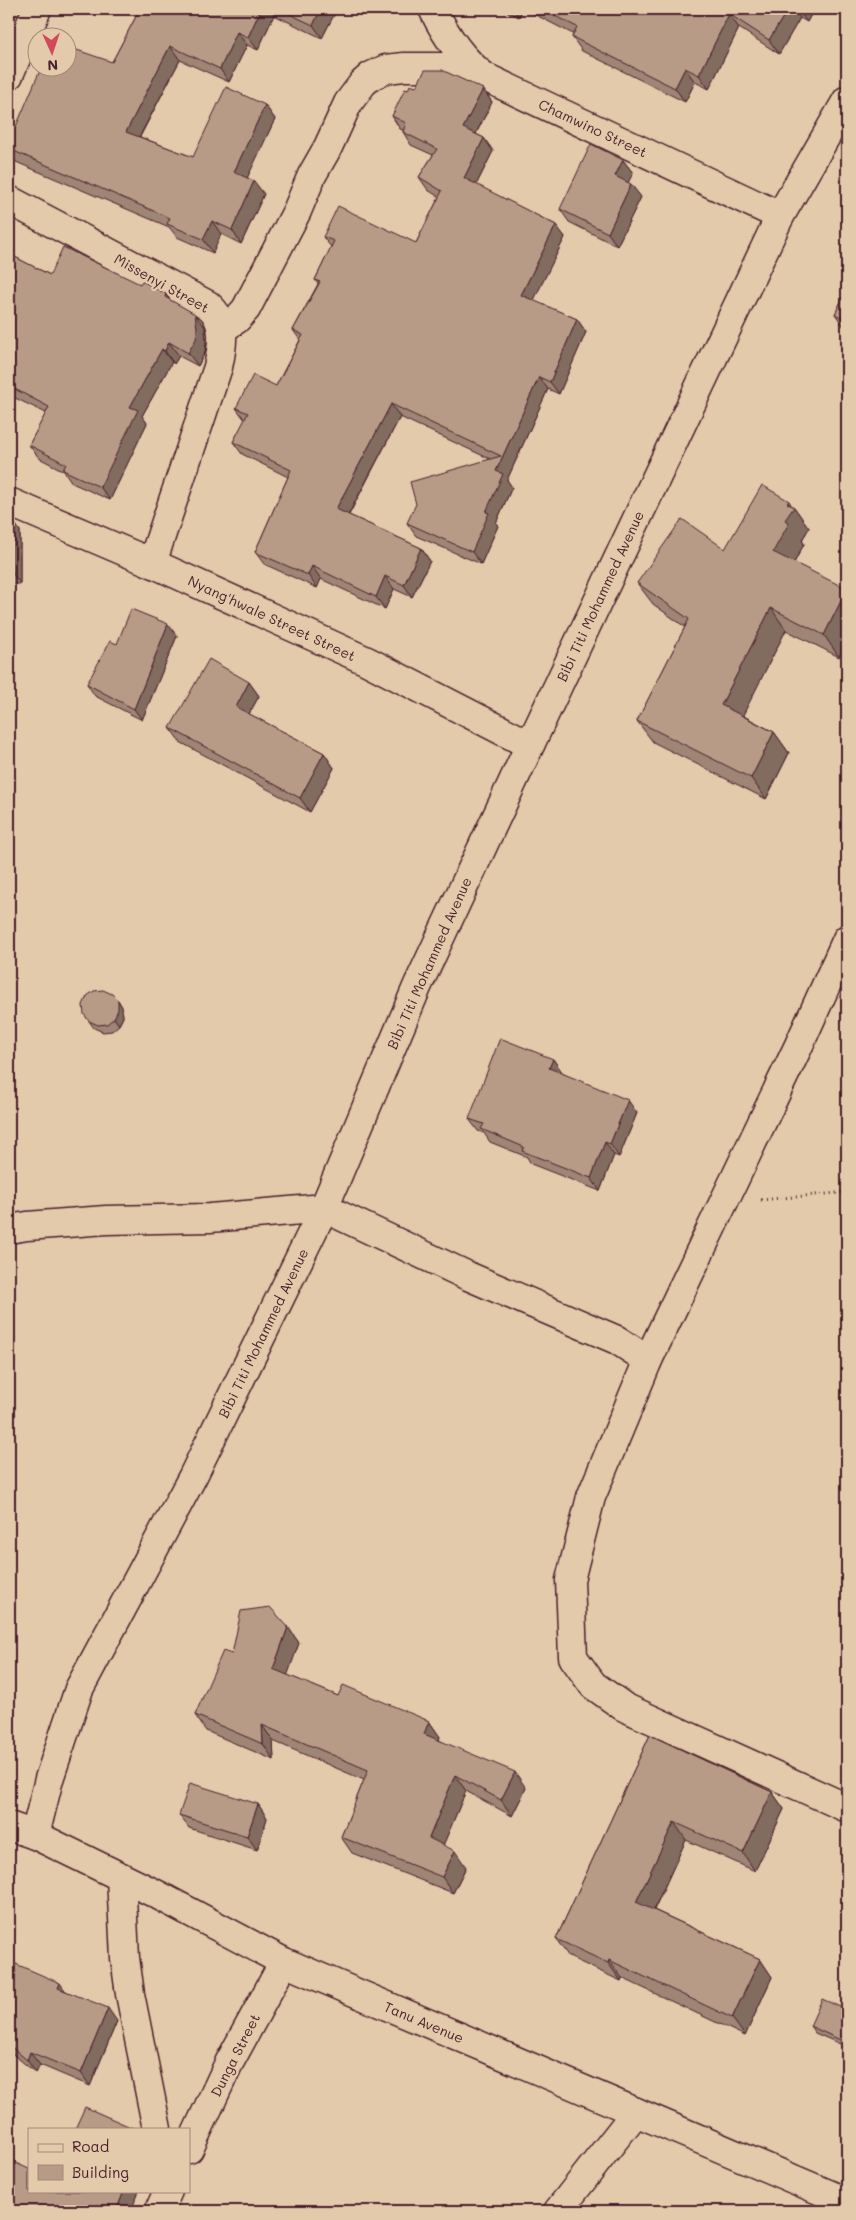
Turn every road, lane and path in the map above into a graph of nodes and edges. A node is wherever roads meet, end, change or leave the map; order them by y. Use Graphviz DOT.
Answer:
graph roads {
  1 [pos="37,9"];
  2 [pos="433,9"];
  3 [pos="471,67"];
  4 [pos="9,74"];
  5 [pos="847,100"];
  6 [pos="9,200"];
  7 [pos="780,216"];
  8 [pos="222,329"];
  9 [pos="9,502"];
  10 [pos="152,563"];
  11 [pos="530,745"];
  12 [pos="847,939"];
  13 [pos="847,1192"];
  14 [pos="723,1203"];
  15 [pos="324,1208"];
  16 [pos="9,1229"];
  17 [pos="648,1360"];
  18 [pos="847,1808"];
  19 [pos="9,1826"];
  20 [pos="35,1836"];
  21 [pos="121,1878"];
  22 [pos="284,1962"];
  23 [pos="636,2112"];
  24 [pos="157,2128"];
  25 [pos="190,2147"];
  26 [pos="168,2192"];
  27 [pos="847,2202"];
  28 [pos="159,2211"];
  29 [pos="558,2211"];
  1 -- 4 [label="street"];
  2 -- 3 [label="street, Chamwino Street"];
  3 -- 7 [label="street, Chamwino Street"];
  3 -- 8 [label="street"];
  5 -- 7 [label="street, Bibi Titi Mohammed Avenue"];
  6 -- 8 [label="street, Missenyi Street"];
  7 -- 11 [label="street, Bibi Titi Mohammed Avenue"];
  8 -- 10 [label="street"];
  9 -- 10 [label="street, Nyang'hwale Street Street"];
  10 -- 11 [label="street, Nyang'hwale Street Street"];
  11 -- 15 [label="street, Bibi Titi Mohammed Avenue"];
  12 -- 14 [label="street"];
  13 -- 14 [label="path"];
  14 -- 17 [label="street"];
  15 -- 16 [label="street"];
  15 -- 17 [label="street"];
  15 -- 20 [label="street, Bibi Titi Mohammed Avenue"];
  17 -- 18 [label="street"];
  19 -- 20 [label="street, Tanu Avenue"];
  20 -- 21 [label="street, Tanu Avenue"];
  21 -- 22 [label="street, Tanu Avenue"];
  21 -- 24 [label="street"];
  22 -- 23 [label="street, Tanu Avenue"];
  22 -- 25 [label="street, Dunga Street"];
  23 -- 27 [label="street, Tanu Avenue"];
  23 -- 29 [label="street"];
  26 -- 28 [label="street"];
}
